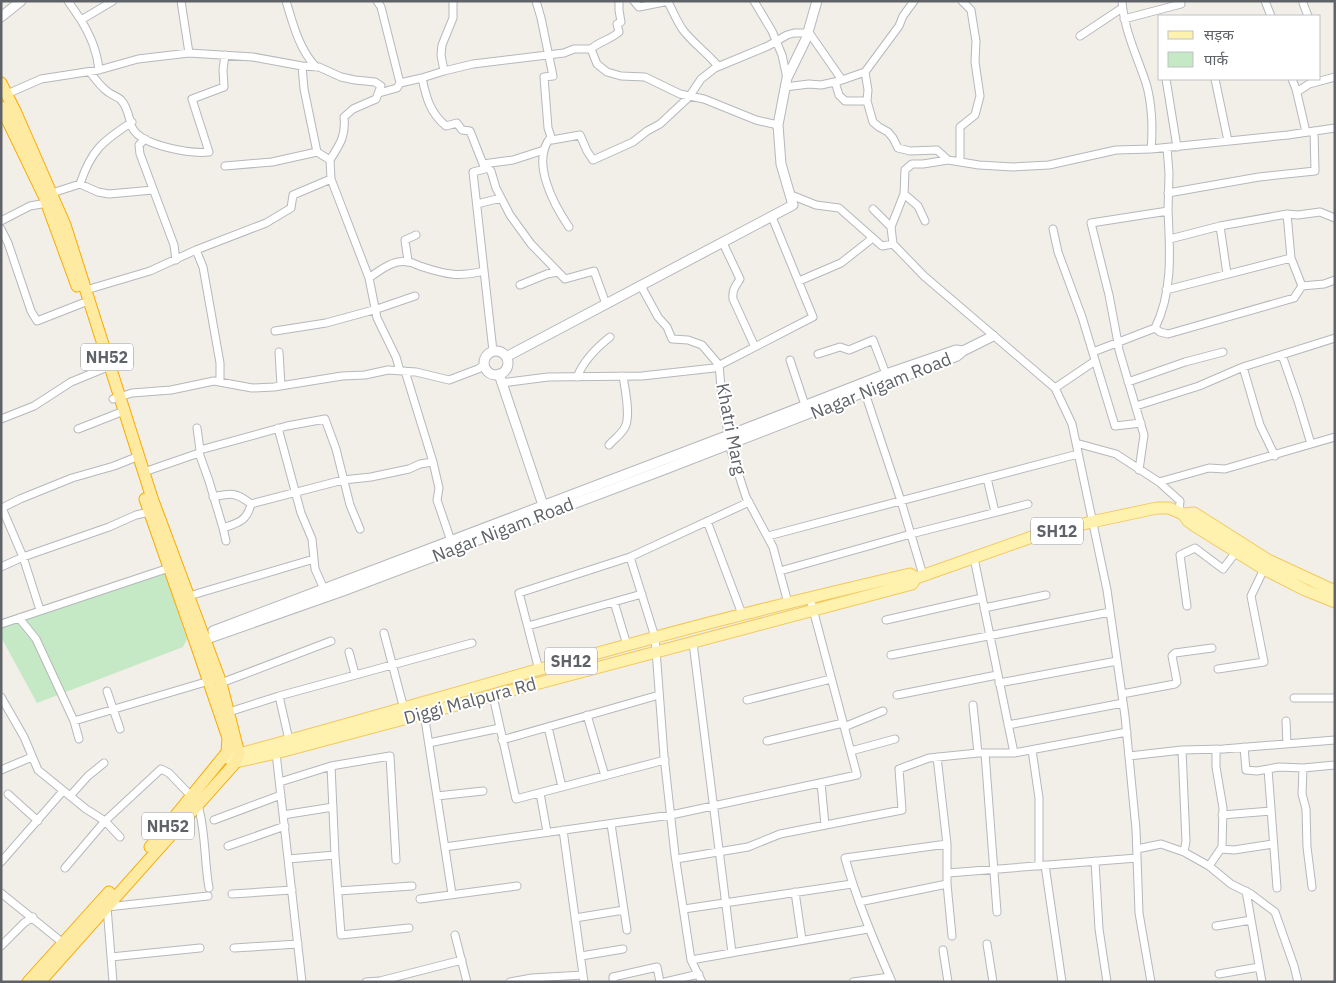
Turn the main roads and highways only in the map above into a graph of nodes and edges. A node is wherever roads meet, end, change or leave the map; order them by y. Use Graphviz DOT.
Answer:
graph roads {
  1 [pos="1,83"];
  2 [pos="2,111"];
  3 [pos="49,197"];
  4 [pos="107,368"];
  5 [pos="136,458"];
  6 [pos="1185,513"];
  7 [pos="920,576"];
  8 [pos="1335,591"];
  9 [pos="1335,602"];
  10 [pos="200,639"];
  11 [pos="225,754"];
  12 [pos="237,758"];
  13 [pos="195,801"];
  14 [pos="104,905"];
  15 [pos="28,982"];
  16 [pos="40,982"];
  1 -- 3 [label="highway, NH52"];
  2 -- 3 [label="highway, NH52"];
  3 -- 4 [label="highway, NH52"];
  3 -- 4 [label="highway, NH52"];
  4 -- 5 [label="highway, NH52"];
  5 -- 10 [label="highway, NH52"];
  5 -- 10 [label="highway, NH52"];
  6 -- 7 [label="main road, Diggi Malpura Rd / SH12"];
  6 -- 8 [label="main road, Diggi Malpura Rd / SH12"];
  6 -- 9 [label="main road"];
  7 -- 12 [label="main road, Diggi Malpura Rd / SH12"];
  7 -- 12 [label="main road, Diggi Malpura Rd"];
  10 -- 11 [label="highway, NH52"];
  10 -- 12 [label="highway, NH52"];
  11 -- 12 [label="main road, Diggi Malpura Rd / SH12"];
  11 -- 13 [label="highway, NH52"];
  12 -- 13 [label="highway, NH52"];
  13 -- 14 [label="highway, NH52"];
  14 -- 15 [label="highway, NH52"];
  14 -- 16 [label="highway, NH52"];
}
